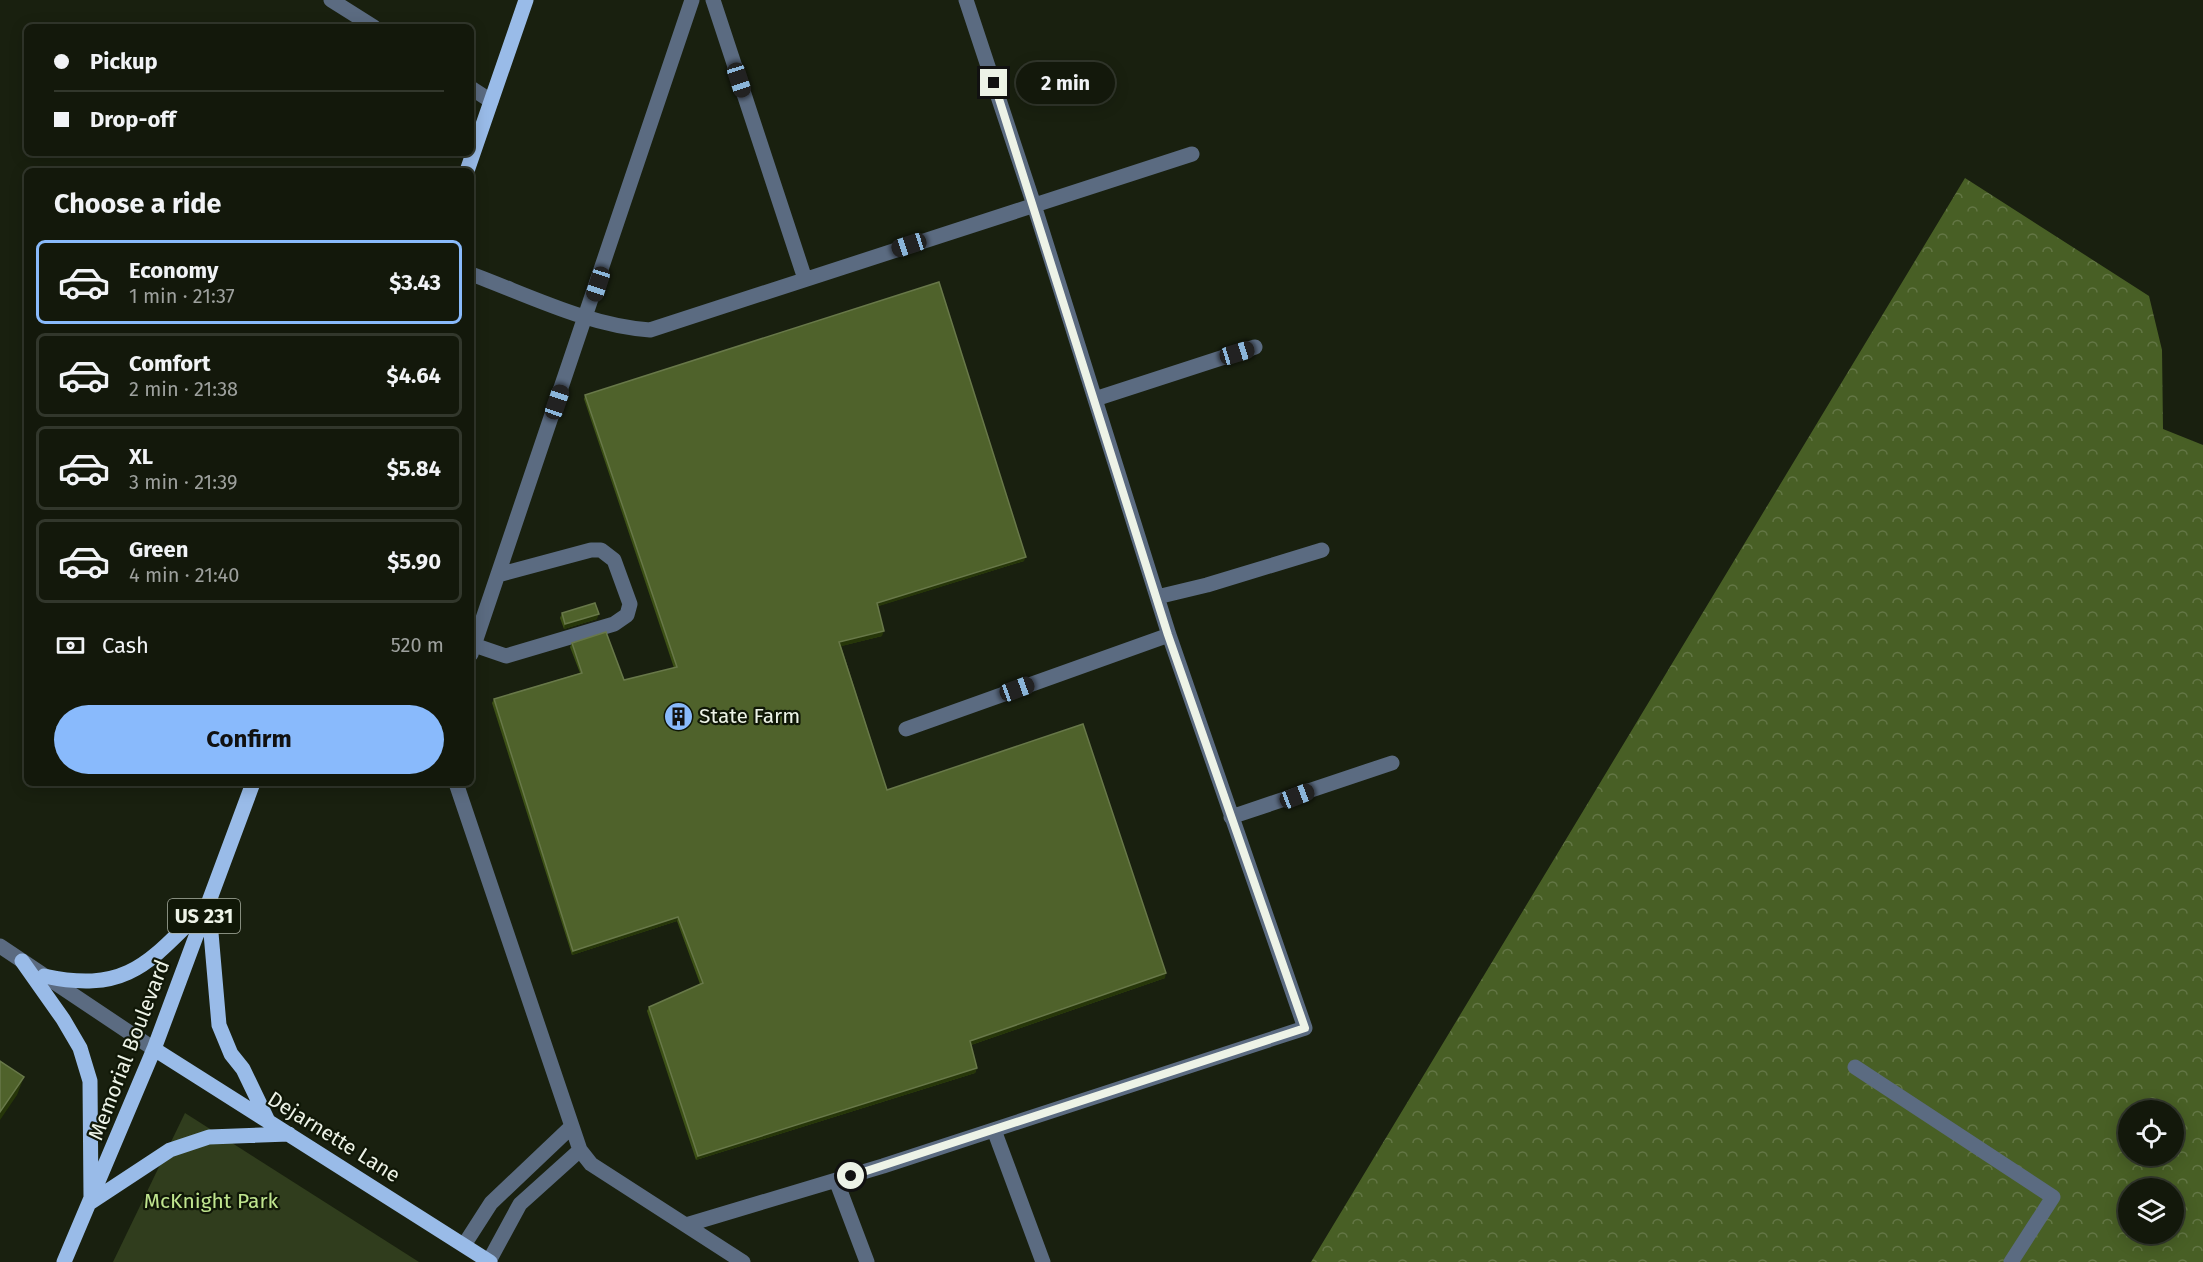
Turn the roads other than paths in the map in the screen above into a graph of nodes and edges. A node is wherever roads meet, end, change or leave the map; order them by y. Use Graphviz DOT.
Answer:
graph roads {
  1 [pos="332,0"];
  2 [pos="526,0"];
  3 [pos="692,0"];
  4 [pos="713,0"];
  5 [pos="966,0"];
  6 [pos="369,24"];
  7 [pos="474,90"];
  8 [pos="491,101"];
  9 [pos="474,151"];
  10 [pos="1192,154"];
  11 [pos="1034,205"];
  12 [pos="474,275"];
  13 [pos="805,279"];
  14 [pos="587,316"];
  15 [pos="1255,347"];
  16 [pos="1095,399"];
  17 [pos="1322,550"];
  18 [pos="498,575"];
  19 [pos="1157,597"];
  20 [pos="1168,635"];
  21 [pos="474,644"];
  22 [pos="474,650"];
  23 [pos="906,729"];
  24 [pos="1392,763"];
  25 [pos="252,786"];
  26 [pos="457,786"];
  27 [pos="1232,817"];
  28 [pos="209,904"];
  29 [pos="0,946"];
  30 [pos="22,961"];
  31 [pos="44,976"];
  32 [pos="154,1048"];
  33 [pos="1855,1067"];
  34 [pos="268,1121"];
  35 [pos="570,1128"];
  36 [pos="994,1130"];
  37 [pos="289,1134"];
  38 [pos="580,1149"];
  39 [pos="836,1180"];
  40 [pos="91,1202"];
  41 [pos="686,1225"];
  42 [pos="464,1245"];
  43 [pos="489,1261"];
  44 [pos="64,1262"];
  45 [pos="743,1262"];
  46 [pos="867,1262"];
  47 [pos="1043,1262"];
  48 [pos="2011,1262"];
  1 -- 6 [label="street"];
  2 -- 8 [label="main road"];
  3 -- 14 [label="street"];
  4 -- 13 [label="street"];
  5 -- 11 [label="street"];
  7 -- 8 [label="street"];
  8 -- 9 [label="main road"];
  10 -- 11 [label="street"];
  11 -- 13 [label="street"];
  11 -- 16 [label="street"];
  12 -- 14 [label="street"];
  13 -- 14 [label="street"];
  14 -- 18 [label="street"];
  15 -- 16 [label="street"];
  16 -- 19 [label="street"];
  17 -- 19 [label="street"];
  18 -- 21 [label="street"];
  18 -- 22 [label="street"];
  19 -- 20 [label="street"];
  20 -- 23 [label="street"];
  20 -- 27 [label="street"];
  24 -- 27 [label="street"];
  25 -- 28 [label="main road, Memorial Boulevard / US 231"];
  26 -- 35 [label="street"];
  27 -- 36 [label="street"];
  28 -- 31 [label="main road"];
  28 -- 32 [label="main road, Memorial Boulevard / US 231"];
  28 -- 34 [label="main road"];
  29 -- 30 [label="street"];
  30 -- 31 [label="street"];
  30 -- 40 [label="main road"];
  31 -- 32 [label="street"];
  32 -- 34 [label="main road, Dejarnette Lane"];
  32 -- 40 [label="main road, Memorial Boulevard / US 231"];
  33 -- 48 [label="street"];
  34 -- 37 [label="main road, Dejarnette Lane"];
  35 -- 38 [label="street"];
  35 -- 42 [label="street"];
  36 -- 39 [label="street"];
  36 -- 47 [label="street"];
  37 -- 40 [label="main road"];
  37 -- 42 [label="main road, Dejarnette Lane"];
  38 -- 41 [label="street"];
  38 -- 43 [label="street"];
  39 -- 41 [label="street"];
  39 -- 46 [label="street"];
  40 -- 44 [label="main road, Memorial Boulevard / US 231"];
  41 -- 45 [label="street"];
  42 -- 43 [label="main road, Dejarnette Lane"];
}
